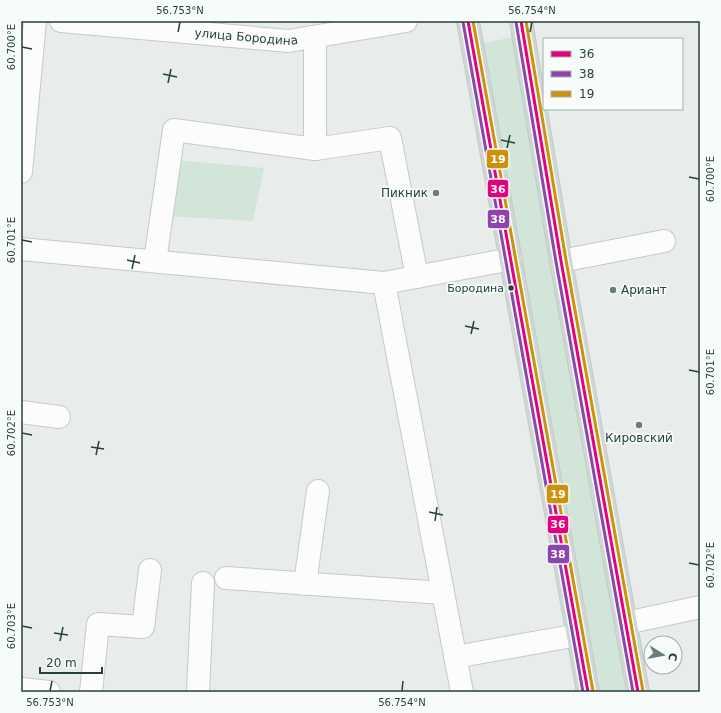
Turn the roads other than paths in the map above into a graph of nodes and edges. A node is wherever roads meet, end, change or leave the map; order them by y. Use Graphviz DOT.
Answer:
graph roads {
  1 [pos="35,21"];
  2 [pos="61,21"];
  3 [pos="406,21"];
  4 [pos="468,21"];
  5 [pos="522,21"];
  6 [pos="125,24"];
  7 [pos="315,38"];
  8 [pos="315,149"];
  9 [pos="21,172"];
  10 [pos="664,242"];
  11 [pos="21,249"];
  12 [pos="512,259"];
  13 [pos="155,261"];
  14 [pos="561,261"];
  15 [pos="417,277"];
  16 [pos="384,283"];
  17 [pos="21,412"];
  18 [pos="59,417"];
  19 [pos="318,491"];
  20 [pos="150,570"];
  21 [pos="226,578"];
  22 [pos="203,583"];
  23 [pos="305,584"];
  24 [pos="443,593"];
  25 [pos="700,607"];
  26 [pos="626,623"];
  27 [pos="578,635"];
  28 [pos="455,657"];
  29 [pos="21,689"];
  30 [pos="49,692"];
  31 [pos="91,692"];
  32 [pos="198,692"];
  33 [pos="462,692"];
  34 [pos="588,692"];
  35 [pos="638,692"];
  1 -- 9 [label="street"];
  2 -- 6 [label="street, улица Бородина"];
  3 -- 7 [label="street, улица Бородина"];
  4 -- 12 [label="main road"];
  5 -- 14 [label="main road"];
  6 -- 7 [label="street, улица Бородина"];
  7 -- 8 [label="street"];
  8 -- 13 [label="street"];
  8 -- 15 [label="street"];
  10 -- 14 [label="street"];
  11 -- 13 [label="street"];
  12 -- 15 [label="street"];
  12 -- 27 [label="main road"];
  13 -- 16 [label="street"];
  14 -- 26 [label="main road"];
  15 -- 16 [label="street"];
  16 -- 24 [label="street"];
  17 -- 18 [label="street"];
  19 -- 23 [label="street"];
  20 -- 31 [label="street"];
  21 -- 23 [label="street"];
  22 -- 32 [label="street"];
  23 -- 24 [label="street"];
  24 -- 28 [label="street"];
  25 -- 26 [label="street"];
  26 -- 35 [label="main road"];
  27 -- 28 [label="street"];
  27 -- 34 [label="main road"];
  28 -- 33 [label="street"];
  29 -- 30 [label="street"];
}
